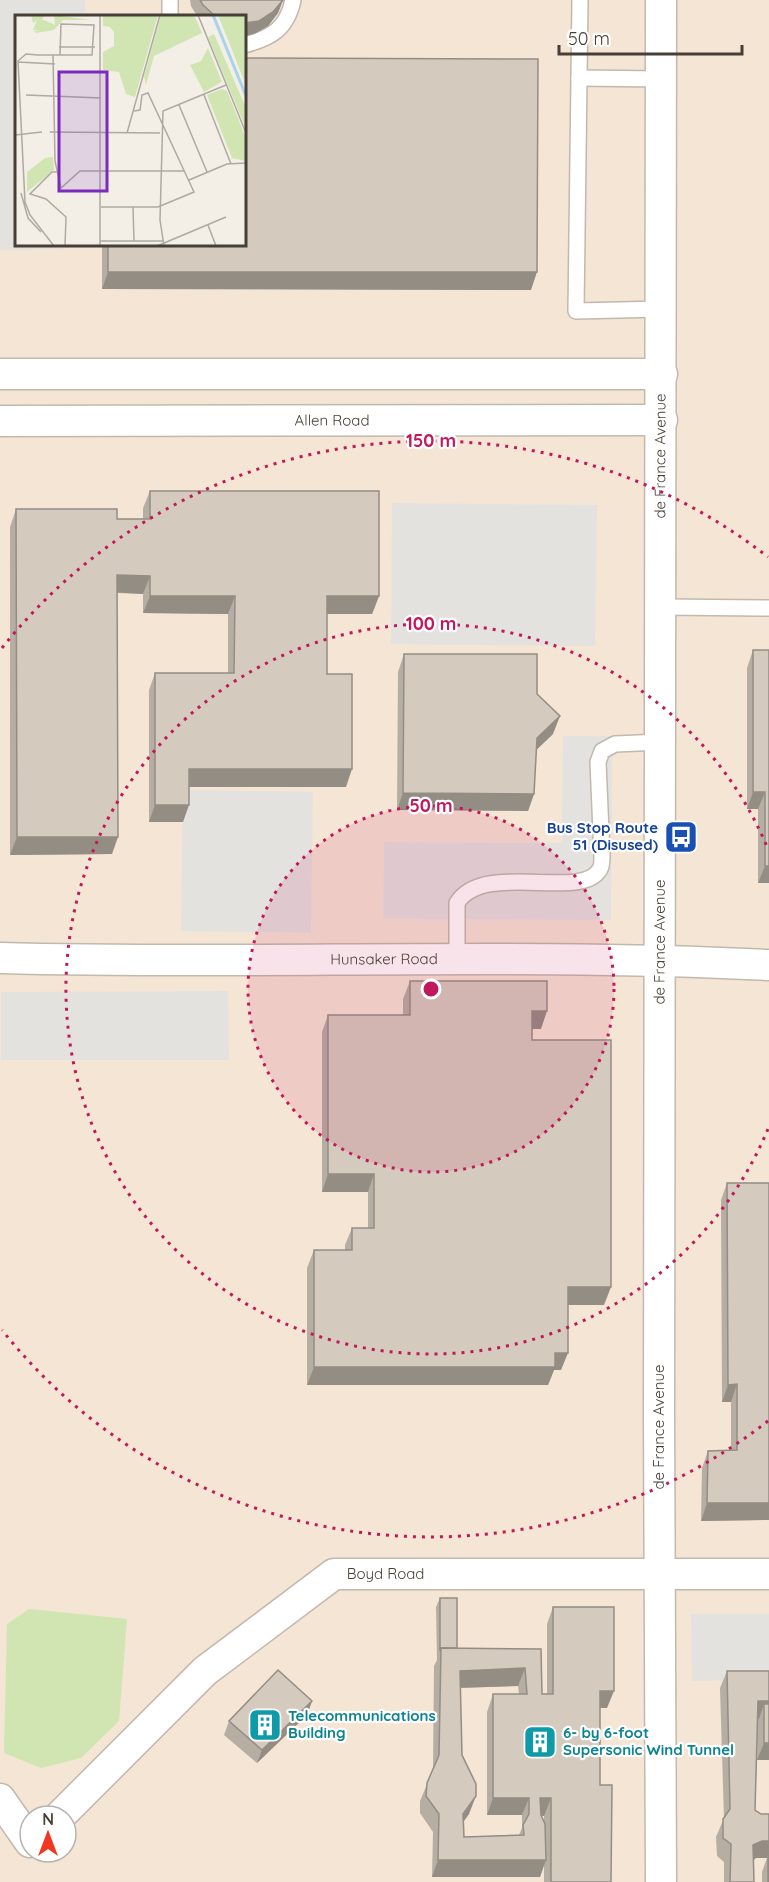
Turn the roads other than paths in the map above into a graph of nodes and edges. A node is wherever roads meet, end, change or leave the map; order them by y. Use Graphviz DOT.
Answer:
graph roads {
  1 [pos="293,0"];
  2 [pos="580,0"];
  3 [pos="661,0"];
  4 [pos="246,45"];
  5 [pos="579,78"];
  6 [pos="661,79"];
  7 [pos="662,309"];
  8 [pos="0,374"];
  9 [pos="662,374"];
  10 [pos="662,420"];
  11 [pos="0,421"];
  12 [pos="661,607"];
  13 [pos="769,608"];
  14 [pos="661,742"];
  15 [pos="0,958"];
  16 [pos="457,960"];
  17 [pos="660,960"];
  18 [pos="769,965"];
  19 [pos="659,1574"];
  20 [pos="769,1574"];
  21 [pos="0,1799"];
  22 [pos="72,1804"];
  23 [pos="18,1825"];
  24 [pos="661,1882"];
  1 -- 4 [label="lane"];
  2 -- 5 [label="lane"];
  3 -- 6 [label="street, de France Avenue"];
  5 -- 6 [label="lane"];
  5 -- 7 [label="lane"];
  6 -- 7 [label="street, de France Avenue"];
  7 -- 9 [label="street, de France Avenue"];
  8 -- 9 [label="street"];
  9 -- 10 [label="street, de France Avenue"];
  10 -- 11 [label="street, Allen Road"];
  10 -- 12 [label="street, de France Avenue"];
  12 -- 13 [label="lane"];
  12 -- 14 [label="street, de France Avenue"];
  14 -- 16 [label="lane"];
  14 -- 17 [label="street, de France Avenue"];
  15 -- 16 [label="street, Hunsaker Road"];
  16 -- 17 [label="street, Hunsaker Road"];
  17 -- 18 [label="street, Hunsaker Road"];
  17 -- 19 [label="street, de France Avenue"];
  19 -- 20 [label="street, Boyd Road"];
  19 -- 22 [label="street, Boyd Road"];
  19 -- 24 [label="street, de France Avenue"];
  21 -- 23 [label="street"];
}
